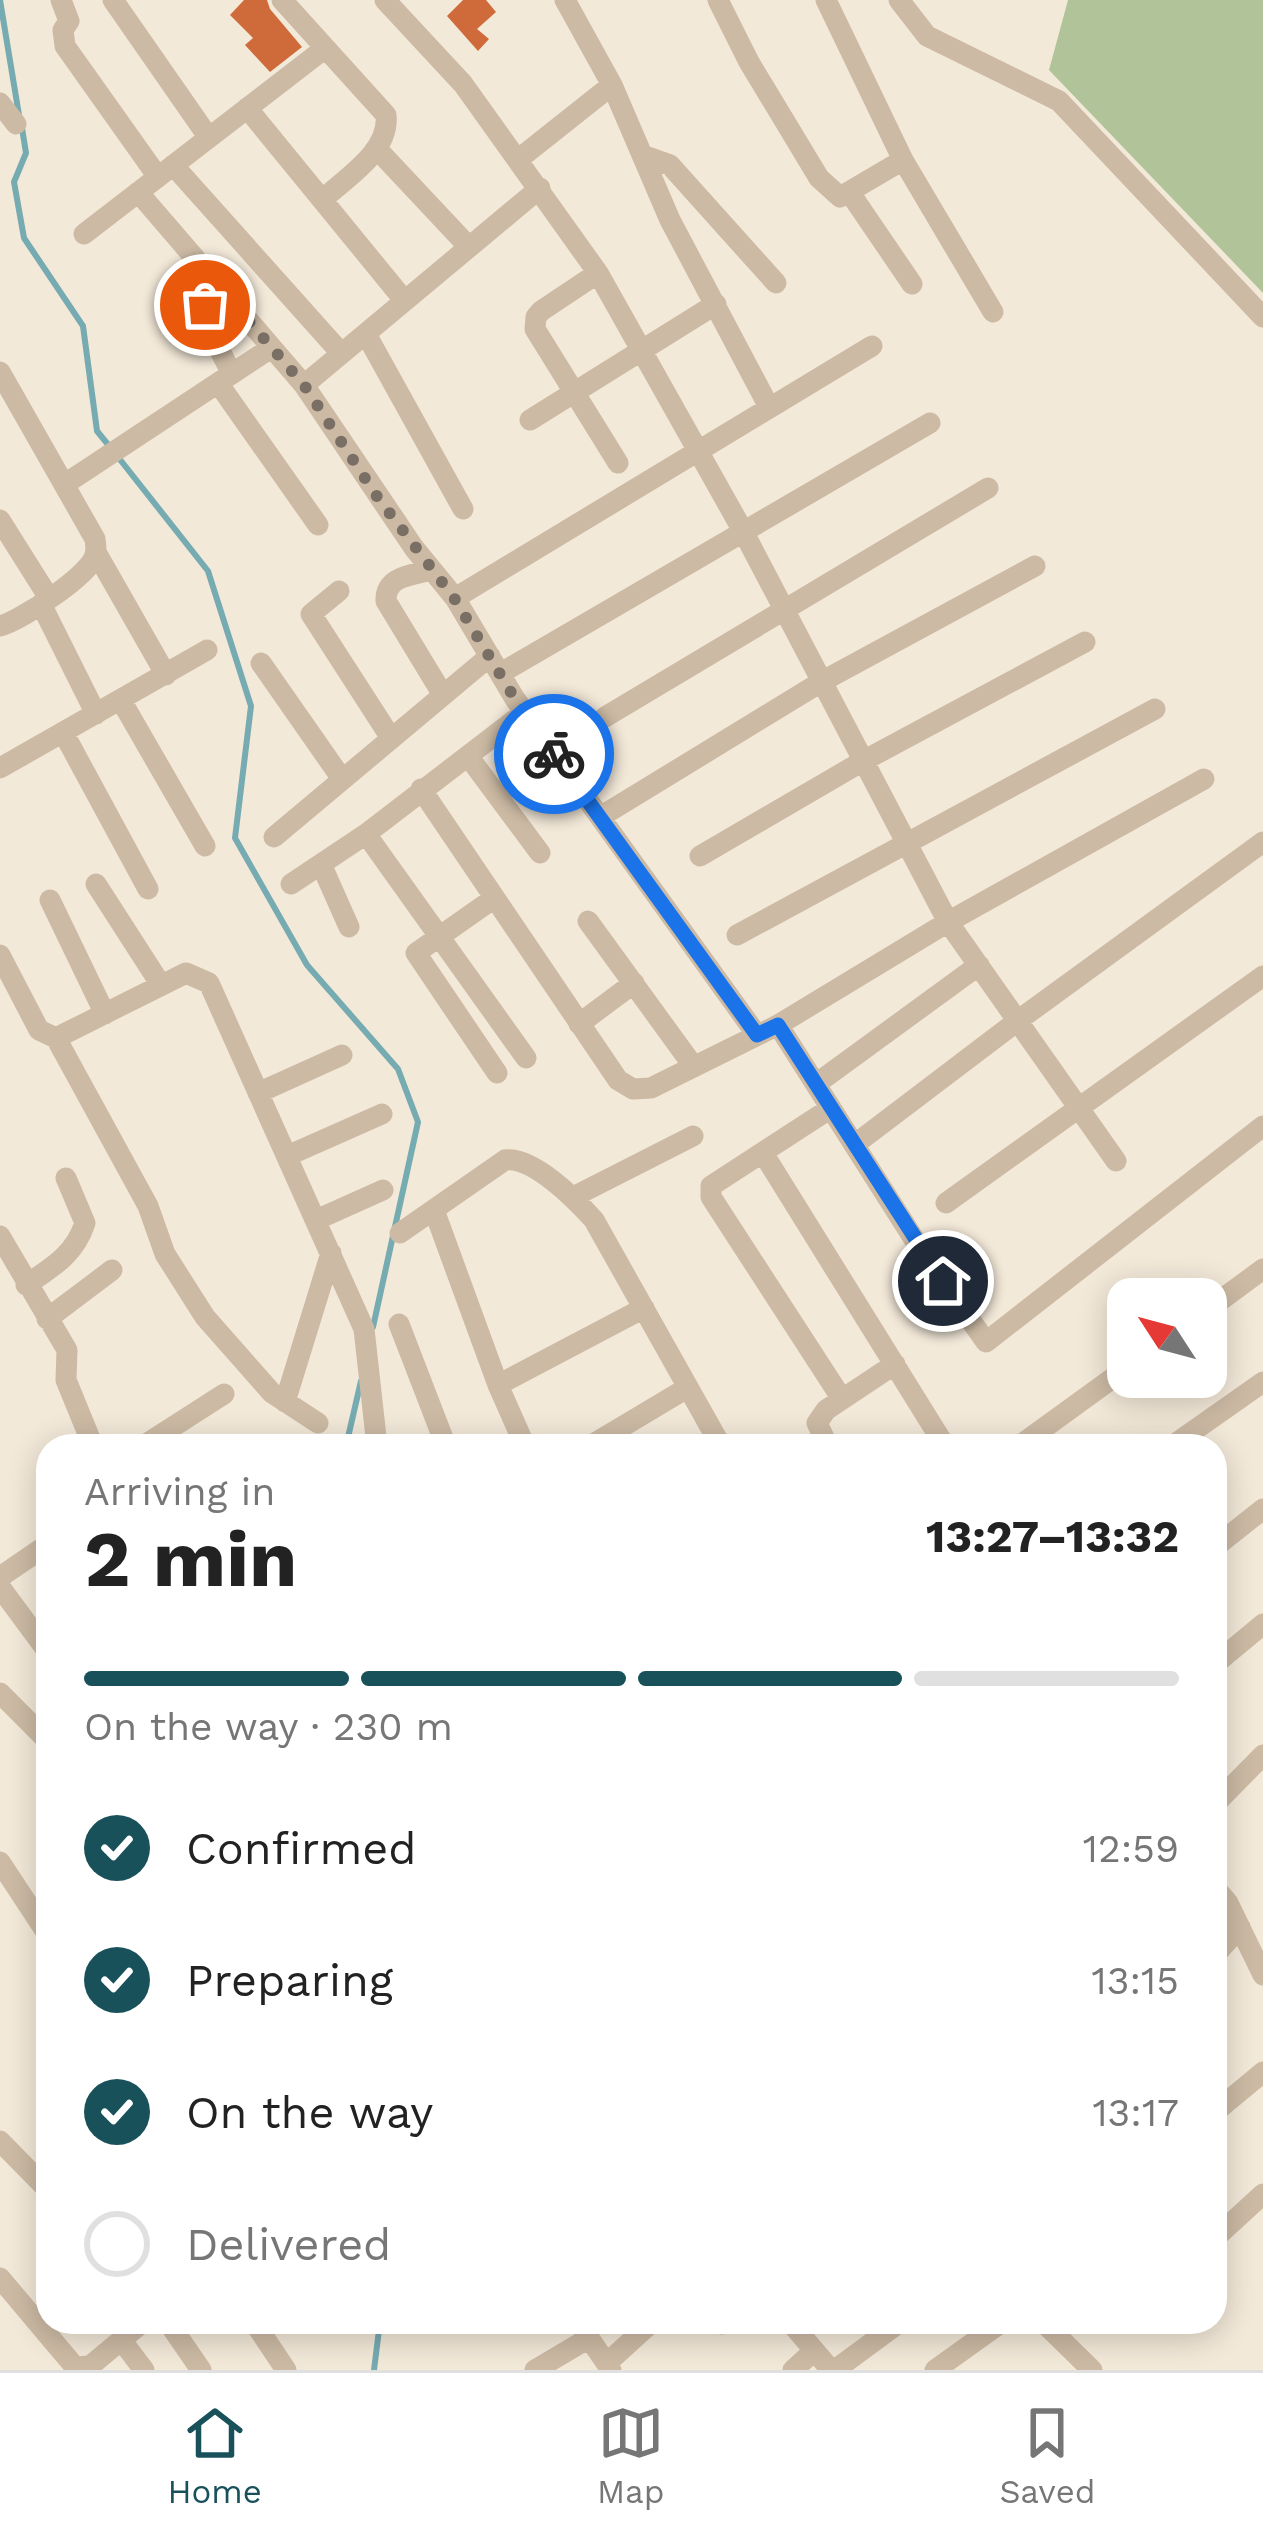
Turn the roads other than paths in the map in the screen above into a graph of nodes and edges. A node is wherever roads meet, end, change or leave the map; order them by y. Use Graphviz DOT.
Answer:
graph roads {
  1 [pos="61,0"];
  2 [pos="112,0"];
  3 [pos="282,0"];
  4 [pos="385,0"];
  5 [pos="565,0"];
  6 [pos="718,0"];
  7 [pos="826,0"];
  8 [pos="899,0"];
  9 [pos="324,49"];
  10 [pos="612,85"];
  11 [pos="0,103"];
  12 [pos="247,108"];
  13 [pos="16,124"];
  14 [pos="209,137"];
  15 [pos="376,149"];
  16 [pos="642,155"];
  17 [pos="520,158"];
  18 [pos="903,160"];
  19 [pos="165,171"];
  20 [pos="540,188"];
  21 [pos="138,192"];
  22 [pos="850,193"];
  23 [pos="322,199"];
  24 [pos="83,234"];
  25 [pos="468,246"];
  26 [pos="598,273"];
  27 [pos="776,283"];
  28 [pos="912,284"];
  29 [pos="222,290"];
  30 [pos="404,300"];
  31 [pos="716,304"];
  32 [pos="993,311"];
  33 [pos="1263,317"];
  34 [pos="366,334"];
  35 [pos="872,346"];
  36 [pos="272,348"];
  37 [pos="641,349"];
  38 [pos="341,353"];
  39 [pos="0,372"];
  40 [pos="225,378"];
  41 [pos="304,385"];
  42 [pos="573,391"];
  43 [pos="769,407"];
  44 [pos="530,420"];
  45 [pos="929,423"];
  46 [pos="697,451"];
  47 [pos="618,463"];
  48 [pos="65,484"];
  49 [pos="988,488"];
  50 [pos="463,509"];
  51 [pos="0,520"];
  52 [pos="318,525"];
  53 [pos="743,531"];
  54 [pos="97,554"];
  55 [pos="1035,566"];
  56 [pos="432,570"];
  57 [pos="339,591"];
  58 [pos="454,598"];
  59 [pos="45,601"];
  60 [pos="783,609"];
  61 [pos="0,626"];
  62 [pos="1084,642"];
  63 [pos="207,650"];
  64 [pos="261,663"];
  65 [pos="496,664"];
  66 [pos="166,675"];
  67 [pos="821,682"];
  68 [pos="443,695"];
  69 [pos="122,702"];
  70 [pos="1155,709"];
  71 [pos="525,712"];
  72 [pos="96,714"];
  73 [pos="604,717"];
  74 [pos="63,732"];
  75 [pos="391,738"];
  76 [pos="468,755"];
  77 [pos="863,761"];
  78 [pos="0,768"];
  79 [pos="342,779"];
  80 [pos="1204,779"];
  81 [pos="421,789"];
  82 [pos="600,817"];
  83 [pos="366,834"];
  84 [pos="274,837"];
  85 [pos="1263,842"];
  86 [pos="906,843"];
  87 [pos="205,846"];
  88 [pos="540,853"];
  89 [pos="700,856"];
  90 [pos="321,864"];
  91 [pos="96,884"];
  92 [pos="291,884"];
  93 [pos="148,889"];
  94 [pos="493,899"];
  95 [pos="50,900"];
  96 [pos="588,921"];
  97 [pos="948,922"];
  98 [pos="349,927"];
  99 [pos="441,935"];
  100 [pos="737,935"];
  101 [pos="0,956"];
  102 [pos="979,965"];
  103 [pos="1263,976"];
  104 [pos="634,983"];
  105 [pos="161,986"];
  106 [pos="105,1014"];
  107 [pos="1019,1019"];
  108 [pos="579,1024"];
  109 [pos="778,1025"];
  110 [pos="757,1035"];
  111 [pos="56,1038"];
  112 [pos="342,1055"];
  113 [pos="526,1058"];
  114 [pos="694,1066"];
  115 [pos="496,1073"];
  116 [pos="816,1084"];
  117 [pos="258,1093"];
  118 [pos="831,1108"];
  119 [pos="1078,1110"];
  120 [pos="382,1114"];
  121 [pos="1263,1126"];
  122 [pos="693,1136"];
  123 [pos="854,1145"];
  124 [pos="763,1153"];
  125 [pos="287,1156"];
  126 [pos="1116,1161"];
  127 [pos="66,1178"];
  128 [pos="383,1190"];
  129 [pos="573,1197"];
  130 [pos="946,1203"];
  131 [pos="434,1210"];
  132 [pos="316,1220"];
  133 [pos="400,1232"];
  134 [pos="0,1236"];
  135 [pos="331,1253"];
  136 [pos="112,1270"];
  137 [pos="1263,1270"];
  138 [pos="26,1285"];
  139 [pos="1227,1296"];
  140 [pos="644,1309"];
  141 [pos="47,1319"];
  142 [pos="399,1324"];
  143 [pos="895,1364"];
  144 [pos="1107,1382"];
  145 [pos="1263,1382"];
  146 [pos="498,1384"];
  147 [pos="687,1388"];
  148 [pos="224,1394"];
  149 [pos="842,1399"];
  150 [pos="285,1402"];
  151 [pos="318,1423"];
  152 [pos="88,1434"];
  153 [pos="161,1434"];
  154 [pos="376,1434"];
  155 [pos="441,1434"];
  156 [pos="520,1434"];
  157 [pos="610,1434"];
  158 [pos="714,1434"];
  159 [pos="822,1434"];
  160 [pos="938,1434"];
  161 [pos="1036,1434"];
  162 [pos="1189,1434"];
  163 [pos="1263,1509"];
  164 [pos="1227,1538"];
  165 [pos="36,1552"];
  166 [pos="0,1577"];
  167 [pos="0,1587"];
  168 [pos="1263,1624"];
  169 [pos="36,1636"];
  170 [pos="1227,1654"];
  171 [pos="0,1693"];
  172 [pos="36,1730"];
  173 [pos="1263,1755"];
  174 [pos="1227,1792"];
  175 [pos="0,1862"];
  176 [pos="1227,1907"];
  177 [pos="36,1917"];
  178 [pos="1240,1927"];
  179 [pos="1227,1942"];
  180 [pos="1263,1975"];
  181 [pos="1263,2072"];
  182 [pos="1227,2102"];
  183 [pos="0,2141"];
  184 [pos="36,2178"];
  185 [pos="1263,2194"];
  186 [pos="1227,2228"];
  187 [pos="0,2278"];
  188 [pos="36,2321"];
  189 [pos="47,2334"];
  190 [pos="130,2334"];
  191 [pos="182,2334"];
  192 [pos="262,2334"];
  193 [pos="578,2334"];
  194 [pos="586,2334"];
  195 [pos="641,2334"];
  196 [pos="800,2334"];
  197 [pos="883,2334"];
  198 [pos="985,2334"];
  199 [pos="1055,2334"];
  200 [pos="122,2342"];
  201 [pos="814,2351"];
  202 [pos="609,2367"];
  203 [pos="76,2368"];
  204 [pos="144,2370"];
  205 [pos="201,2370"];
  206 [pos="286,2370"];
  207 [pos="535,2370"];
  208 [pos="793,2370"];
  209 [pos="833,2370"];
  210 [pos="935,2370"];
  211 [pos="1092,2370"];
  1 -- 19 [label="street"];
  2 -- 14 [label="street"];
  3 -- 9 [label="street"];
  4 -- 17 [label="street"];
  5 -- 10 [label="street"];
  6 -- 22 [label="street"];
  7 -- 18 [label="street"];
  8 -- 33 [label="street"];
  9 -- 12 [label="street"];
  9 -- 15 [label="street"];
  10 -- 16 [label="street"];
  10 -- 17 [label="street"];
  11 -- 13 [label="street"];
  12 -- 14 [label="street"];
  12 -- 23 [label="street"];
  14 -- 19 [label="street"];
  15 -- 23 [label="street"];
  15 -- 25 [label="street"];
  16 -- 27 [label="street"];
  16 -- 31 [label="street"];
  17 -- 20 [label="street"];
  18 -- 22 [label="street"];
  18 -- 32 [label="street"];
  19 -- 21 [label="street"];
  19 -- 38 [label="street"];
  20 -- 25 [label="street"];
  20 -- 26 [label="street"];
  21 -- 24 [label="street"];
  21 -- 29 [label="street"];
  22 -- 28 [label="street"];
  23 -- 30 [label="street"];
  25 -- 30 [label="street"];
  26 -- 37 [label="street"];
  26 -- 42 [label="street"];
  29 -- 36 [label="street"];
  29 -- 40 [label="street"];
  30 -- 34 [label="street"];
  31 -- 37 [label="street"];
  31 -- 43 [label="street"];
  34 -- 38 [label="street"];
  34 -- 50 [label="street"];
  35 -- 43 [label="street"];
  36 -- 40 [label="street"];
  36 -- 41 [label="street"];
  37 -- 42 [label="street"];
  37 -- 46 [label="street"];
  38 -- 41 [label="street"];
  39 -- 48 [label="street"];
  40 -- 48 [label="street"];
  40 -- 52 [label="street"];
  41 -- 56 [label="street"];
  42 -- 44 [label="street"];
  42 -- 47 [label="street"];
  43 -- 46 [label="street"];
  45 -- 53 [label="street"];
  46 -- 53 [label="street"];
  46 -- 58 [label="street"];
  48 -- 54 [label="street"];
  49 -- 60 [label="street"];
  51 -- 59 [label="street"];
  53 -- 60 [label="street"];
  53 -- 65 [label="street"];
  54 -- 59 [label="street"];
  54 -- 66 [label="street"];
  55 -- 67 [label="street"];
  56 -- 58 [label="street"];
  56 -- 68 [label="street"];
  57 -- 75 [label="street"];
  58 -- 65 [label="street"];
  59 -- 61 [label="street"];
  59 -- 72 [label="street"];
  60 -- 67 [label="street"];
  60 -- 73 [label="street"];
  62 -- 77 [label="street"];
  63 -- 66 [label="street"];
  64 -- 79 [label="street"];
  65 -- 68 [label="street"];
  65 -- 71 [label="street"];
  66 -- 69 [label="street"];
  67 -- 77 [label="street"];
  67 -- 82 [label="street"];
  68 -- 75 [label="street"];
  69 -- 72 [label="street"];
  69 -- 87 [label="street"];
  70 -- 86 [label="street"];
  71 -- 76 [label="street"];
  71 -- 82 [label="street"];
  72 -- 74 [label="street"];
  74 -- 78 [label="street"];
  74 -- 93 [label="street"];
  75 -- 79 [label="street"];
  76 -- 81 [label="street"];
  76 -- 88 [label="street"];
  77 -- 86 [label="street"];
  77 -- 89 [label="street"];
  79 -- 84 [label="street"];
  80 -- 97 [label="street"];
  81 -- 83 [label="street"];
  81 -- 94 [label="street"];
  82 -- 110 [label="street"];
  83 -- 90 [label="street"];
  83 -- 99 [label="street"];
  85 -- 107 [label="street"];
  86 -- 97 [label="street"];
  86 -- 100 [label="street"];
  90 -- 92 [label="street"];
  90 -- 98 [label="street"];
  91 -- 105 [label="street"];
  94 -- 99 [label="street"];
  94 -- 108 [label="street"];
  95 -- 106 [label="street"];
  96 -- 104 [label="street"];
  97 -- 102 [label="street"];
  97 -- 109 [label="street"];
  99 -- 113 [label="street"];
  99 -- 115 [label="street"];
  101 -- 111 [label="street"];
  102 -- 107 [label="street"];
  102 -- 116 [label="street"];
  103 -- 119 [label="street"];
  104 -- 108 [label="street"];
  104 -- 114 [label="street"];
  105 -- 106 [label="street"];
  105 -- 117 [label="street"];
  106 -- 111 [label="street"];
  107 -- 119 [label="street"];
  107 -- 123 [label="street"];
  108 -- 114 [label="street"];
  109 -- 110 [label="street"];
  109 -- 116 [label="street"];
  110 -- 114 [label="street"];
  111 -- 150 [label="street"];
  112 -- 117 [label="street"];
  116 -- 118 [label="street"];
  117 -- 125 [label="street"];
  118 -- 123 [label="street"];
  118 -- 124 [label="street"];
  119 -- 126 [label="street"];
  119 -- 130 [label="street"];
  120 -- 125 [label="street"];
  121 -- 123 [label="street"];
  122 -- 129 [label="street"];
  124 -- 143 [label="street"];
  124 -- 149 [label="street"];
  125 -- 132 [label="street"];
  127 -- 138 [label="street"];
  128 -- 132 [label="street"];
  129 -- 131 [label="street"];
  129 -- 140 [label="street"];
  131 -- 133 [label="street"];
  131 -- 146 [label="street"];
  132 -- 135 [label="street"];
  134 -- 138 [label="street"];
  135 -- 150 [label="street"];
  135 -- 154 [label="street"];
  136 -- 141 [label="street"];
  137 -- 139 [label="street"];
  138 -- 141 [label="street"];
  140 -- 146 [label="street"];
  140 -- 147 [label="street"];
  141 -- 152 [label="street"];
  142 -- 155 [label="street"];
  143 -- 149 [label="street"];
  143 -- 160 [label="street"];
  144 -- 161 [label="street"];
  145 -- 162 [label="street"];
  146 -- 156 [label="street"];
  147 -- 157 [label="street"];
  147 -- 158 [label="street"];
  148 -- 153 [label="street"];
  149 -- 159 [label="street"];
  150 -- 151 [label="street"];
  163 -- 164 [label="street"];
  165 -- 166 [label="street"];
  167 -- 169 [label="street"];
  168 -- 170 [label="street"];
  171 -- 172 [label="street"];
  173 -- 174 [label="street"];
  175 -- 177 [label="street"];
  176 -- 178 [label="street"];
  178 -- 179 [label="street"];
  178 -- 180 [label="street"];
  181 -- 182 [label="street"];
  183 -- 184 [label="street"];
  185 -- 186 [label="street"];
  187 -- 188 [label="street"];
  189 -- 203 [label="street"];
  190 -- 200 [label="street"];
  191 -- 205 [label="street"];
  192 -- 206 [label="street"];
  193 -- 207 [label="street"];
  194 -- 202 [label="street"];
  195 -- 202 [label="street"];
  196 -- 201 [label="street"];
  197 -- 209 [label="street"];
  198 -- 210 [label="street"];
  199 -- 211 [label="street"];
  200 -- 203 [label="street"];
  200 -- 204 [label="street"];
  201 -- 208 [label="street"];
  201 -- 209 [label="street"];
}
